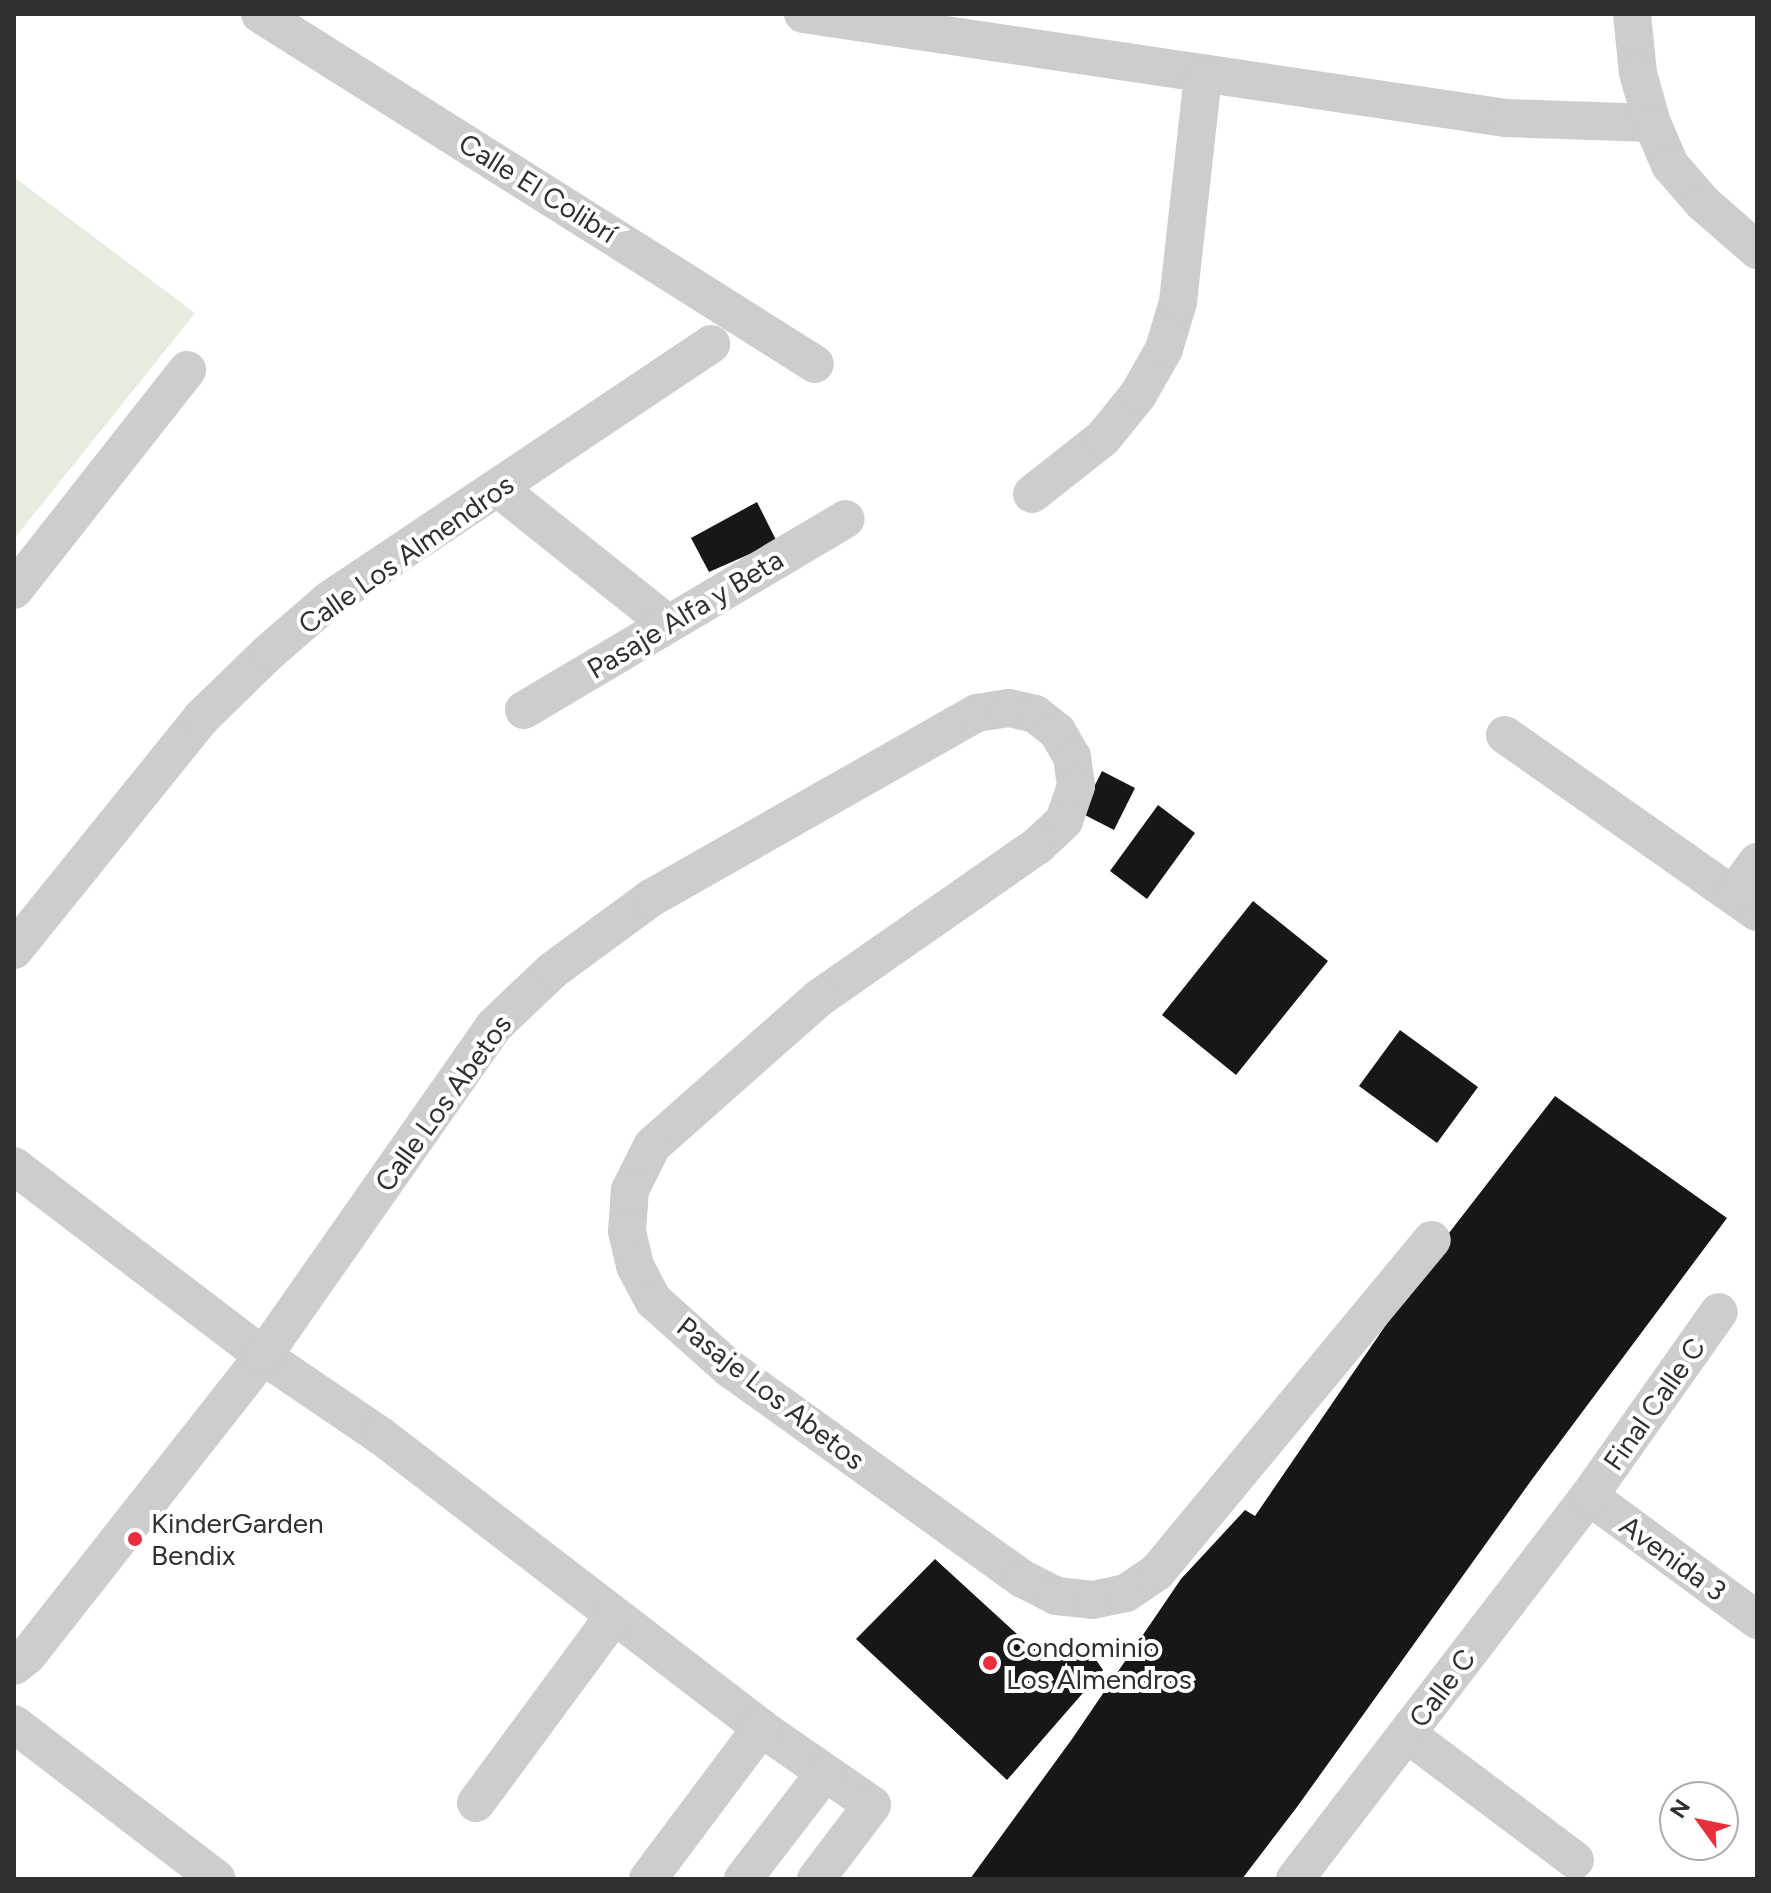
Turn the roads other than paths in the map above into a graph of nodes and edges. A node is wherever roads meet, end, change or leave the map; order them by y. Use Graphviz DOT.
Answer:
graph roads {
  1 [pos="260,14"];
  2 [pos="803,14"];
  3 [pos="1632,14"];
  4 [pos="1203,75"];
  5 [pos="1652,123"];
  6 [pos="1757,250"];
  7 [pos="711,344"];
  8 [pos="815,364"];
  9 [pos="187,370"];
  10 [pos="499,489"];
  11 [pos="1032,494"];
  12 [pos="846,519"];
  13 [pos="14,590"];
  14 [pos="667,623"];
  15 [pos="524,710"];
  16 [pos="1057,731"];
  17 [pos="1505,735"];
  18 [pos="1757,862"];
  19 [pos="1745,904"];
  20 [pos="14,950"];
  21 [pos="14,1166"];
  22 [pos="1432,1240"];
  23 [pos="1719,1312"];
  24 [pos="263,1356"];
  25 [pos="1589,1496"];
  26 [pos="613,1617"];
  27 [pos="1757,1620"];
  28 [pos="14,1666"];
  29 [pos="14,1724"];
  30 [pos="761,1728"];
  31 [pos="1407,1734"];
  32 [pos="824,1774"];
  33 [pos="476,1803"];
  34 [pos="1575,1860"];
  35 [pos="217,1879"];
  36 [pos="648,1879"];
  37 [pos="743,1879"];
  38 [pos="816,1879"];
  39 [pos="1295,1879"];
  1 -- 8 [label="street, Calle El Colibrí"];
  2 -- 4 [label="street"];
  3 -- 5 [label="street"];
  4 -- 5 [label="street"];
  4 -- 11 [label="street"];
  5 -- 6 [label="street"];
  7 -- 10 [label="street, Calle Los Almendros"];
  9 -- 13 [label="street"];
  10 -- 14 [label="street"];
  10 -- 20 [label="street, Calle Los Almendros"];
  12 -- 14 [label="street, Pasaje Alfa y Beta"];
  14 -- 15 [label="street, Pasaje Alfa y Beta"];
  16 -- 22 [label="street, Pasaje Los Abetos"];
  16 -- 24 [label="street, Calle Los Abetos"];
  17 -- 19 [label="street"];
  18 -- 19 [label="street"];
  21 -- 24 [label="street"];
  23 -- 25 [label="street, Final Calle C"];
  24 -- 26 [label="street"];
  24 -- 28 [label="street, Calle Los Abetos"];
  25 -- 27 [label="street, Avenida 3"];
  25 -- 31 [label="street, Calle C"];
  26 -- 30 [label="street"];
  26 -- 33 [label="street"];
  29 -- 35 [label="street"];
  30 -- 32 [label="street"];
  30 -- 36 [label="street"];
  31 -- 34 [label="street"];
  31 -- 39 [label="street, Calle C"];
  32 -- 37 [label="street"];
  32 -- 38 [label="street"];
}
